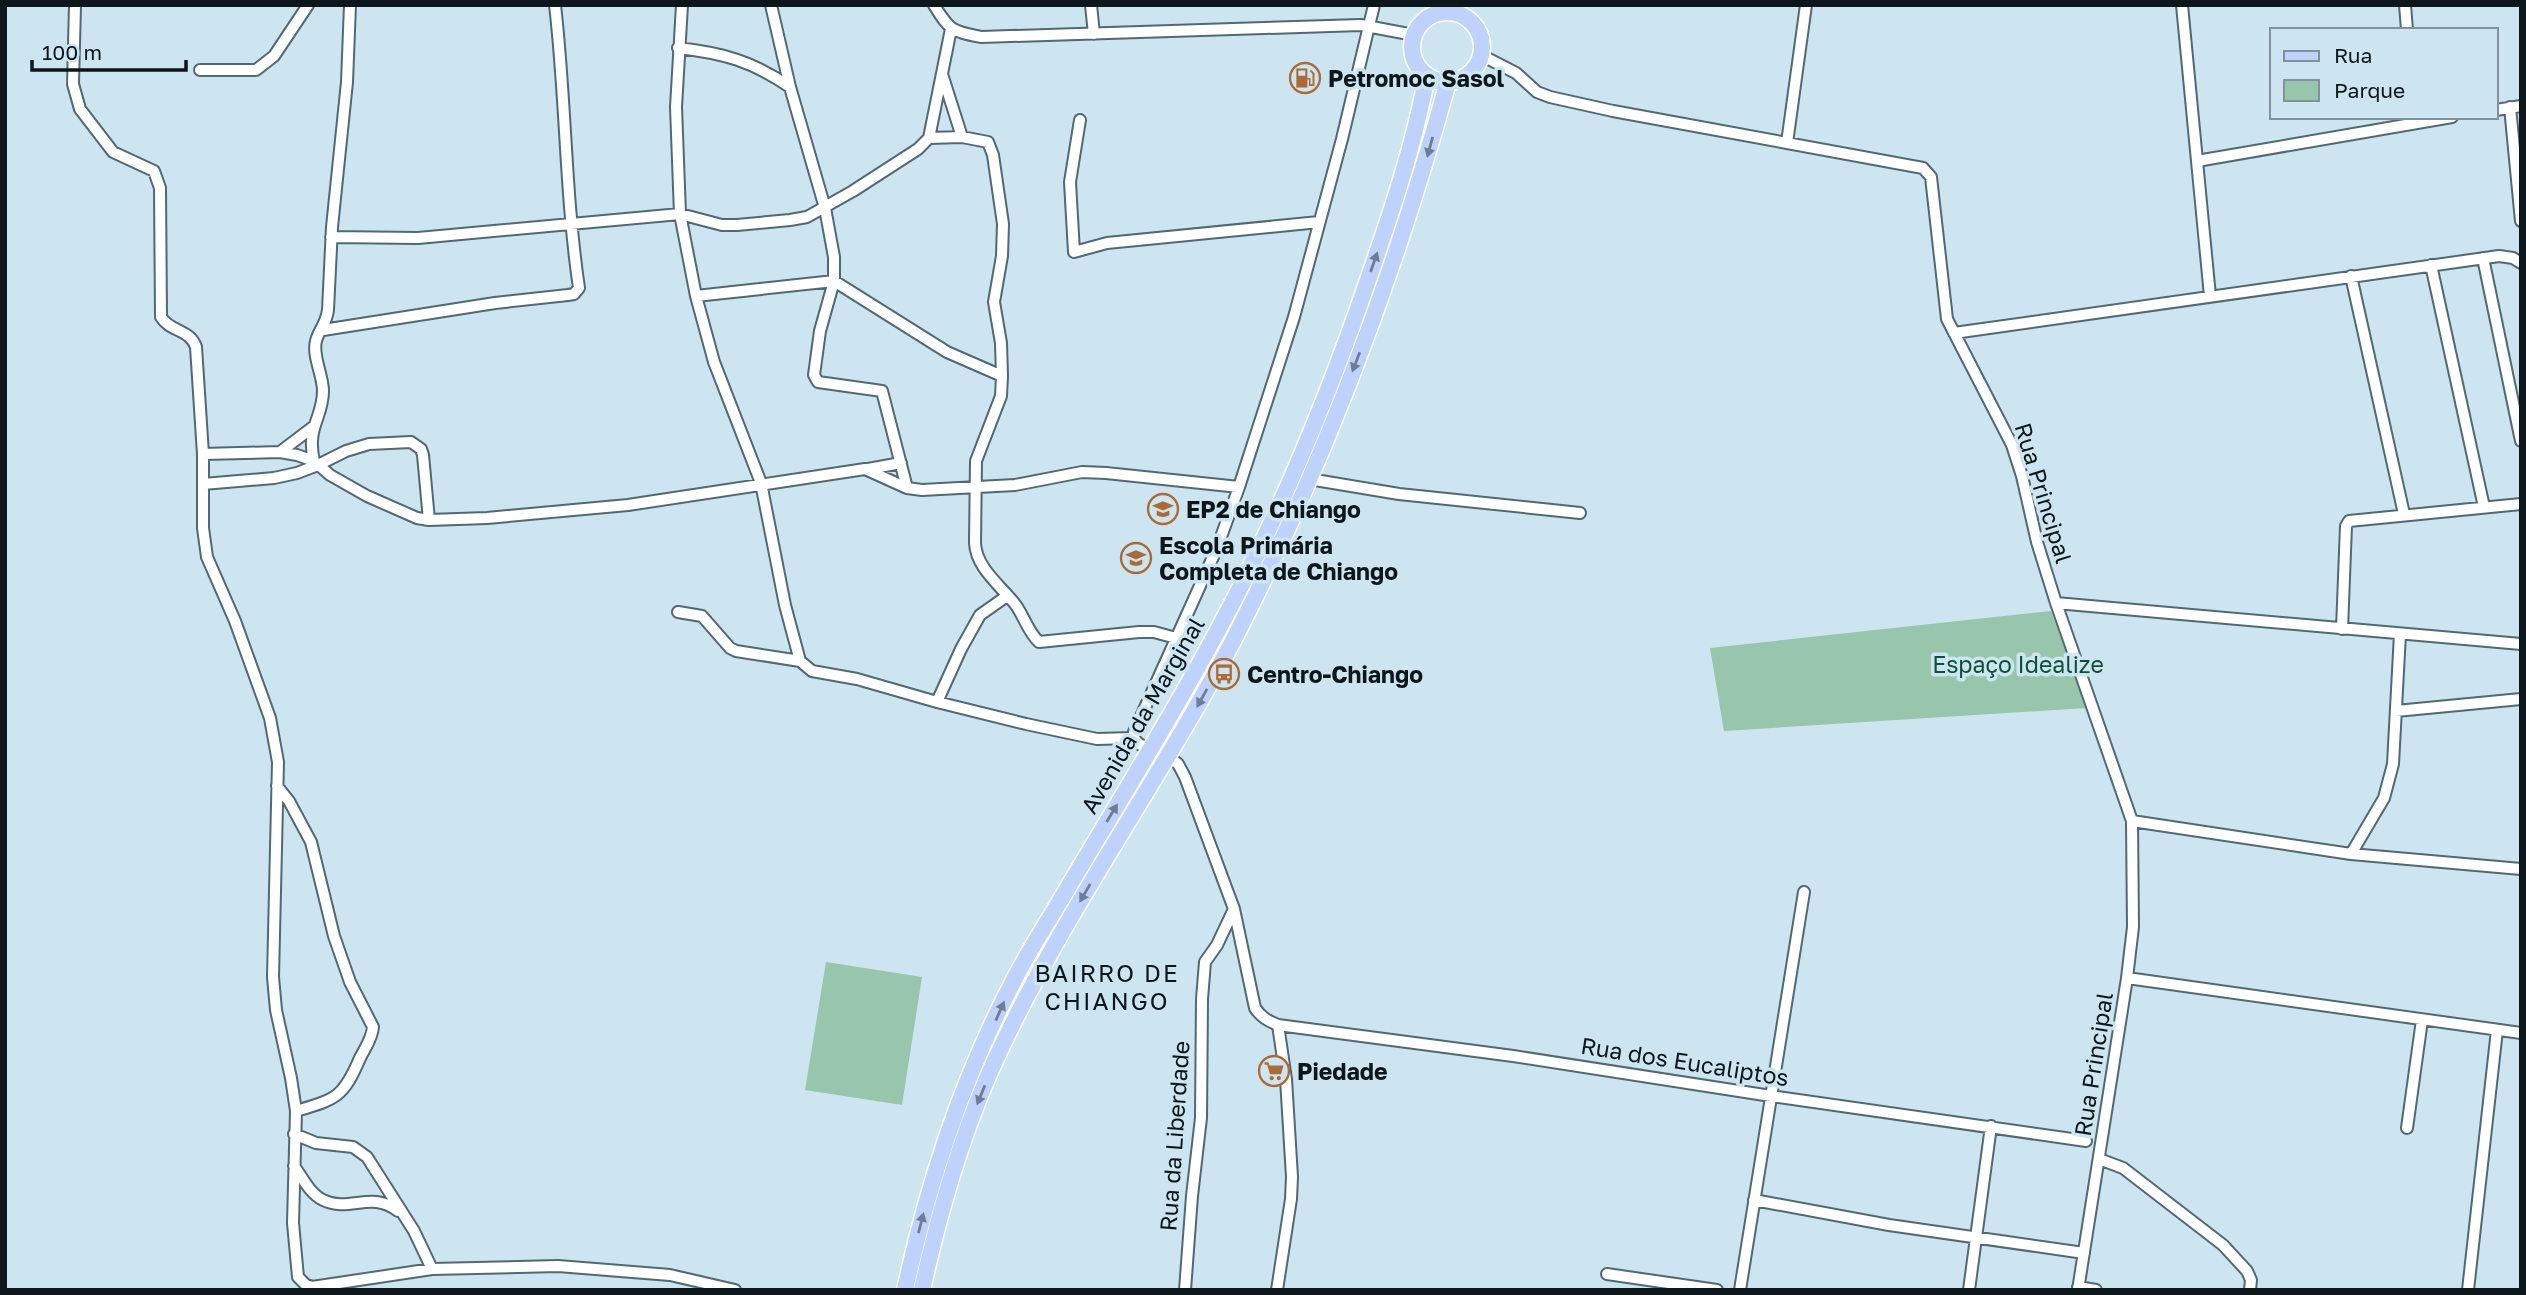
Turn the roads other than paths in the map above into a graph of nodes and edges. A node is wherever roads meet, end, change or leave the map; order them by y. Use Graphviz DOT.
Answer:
graph roads {
  1 [pos="75,5"];
  2 [pos="308,5"];
  3 [pos="350,5"];
  4 [pos="555,5"];
  5 [pos="682,5"];
  6 [pos="771,5"];
  7 [pos="934,5"];
  8 [pos="1091,5"];
  9 [pos="1374,5"];
  10 [pos="1471,5"];
  11 [pos="1806,5"];
  12 [pos="2182,5"];
  13 [pos="2405,5"];
  14 [pos="1434,11"];
  15 [pos="1474,24"];
  16 [pos="1370,25"];
  17 [pos="2407,28"];
  18 [pos="951,29"];
  19 [pos="1094,34"];
  20 [pos="1414,35"];
  21 [pos="678,48"];
  22 [pos="1481,55"];
  23 [pos="200,70"];
  24 [pos="941,72"];
  25 [pos="1427,75"];
  26 [pos="1448,82"];
  27 [pos="790,87"];
  28 [pos="2515,107"];
  29 [pos="1080,120"];
  30 [pos="2416,120"];
  31 [pos="962,137"];
  32 [pos="929,138"];
  33 [pos="1787,143"];
  34 [pos="2197,161"];
  35 [pos="825,208"];
  36 [pos="680,214"];
  37 [pos="2521,221"];
  38 [pos="1319,222"];
  39 [pos="570,225"];
  40 [pos="331,237"];
  41 [pos="2483,258"];
  42 [pos="2520,260"];
  43 [pos="2431,265"];
  44 [pos="2351,276"];
  45 [pos="834,281"];
  46 [pos="696,296"];
  47 [pos="2210,296"];
  48 [pos="323,330"];
  49 [pos="1954,333"];
  50 [pos="1002,376"];
  51 [pos="313,427"];
  52 [pos="2521,441"];
  53 [pos="281,452"];
  54 [pos="203,454"];
  55 [pos="316,463"];
  56 [pos="901,463"];
  57 [pos="865,470"];
  58 [pos="1308,479"];
  59 [pos="761,483"];
  60 [pos="203,484"];
  61 [pos="1239,487"];
  62 [pos="907,488"];
  63 [pos="977,488"];
  64 [pos="2521,504"];
  65 [pos="2484,507"];
  66 [pos="1580,513"];
  67 [pos="2404,514"];
  68 [pos="429,520"];
  69 [pos="1007,596"];
  70 [pos="2056,603"];
  71 [pos="678,612"];
  72 [pos="2342,629"];
  73 [pos="2400,634"];
  74 [pos="1177,638"];
  75 [pos="2521,644"];
  76 [pos="800,661"];
  77 [pos="2521,699"];
  78 [pos="937,702"];
  79 [pos="2396,711"];
  80 [pos="1133,738"];
  81 [pos="1150,750"];
  82 [pos="1169,755"];
  83 [pos="277,786"];
  84 [pos="2132,821"];
  85 [pos="2351,854"];
  86 [pos="2521,869"];
  87 [pos="1804,892"];
  88 [pos="1234,909"];
  89 [pos="2127,978"];
  90 [pos="2422,1020"];
  91 [pos="1278,1025"];
  92 [pos="2497,1030"];
  93 [pos="2521,1033"];
  94 [pos="1771,1096"];
  95 [pos="296,1111"];
  96 [pos="1991,1126"];
  97 [pos="2407,1128"];
  98 [pos="2105,1130"];
  99 [pos="294,1135"];
  100 [pos="2085,1141"];
  101 [pos="2100,1156"];
  102 [pos="293,1166"];
  103 [pos="1754,1200"];
  104 [pos="403,1215"];
  105 [pos="1976,1237"];
  106 [pos="2084,1253"];
  107 [pos="432,1269"];
  108 [pos="1607,1274"];
  109 [pos="2078,1289"];
  110 [pos="734,1290"];
  111 [pos="905,1290"];
  112 [pos="922,1290"];
  113 [pos="1185,1290"];
  114 [pos="1277,1290"];
  115 [pos="1717,1290"];
  116 [pos="1740,1290"];
  117 [pos="1969,1290"];
  118 [pos="2096,1290"];
  119 [pos="2250,1290"];
  120 [pos="2468,1290"];
  1 -- 54 [label="street"];
  2 -- 23 [label="street"];
  3 -- 40 [label="street"];
  4 -- 39 [label="street"];
  5 -- 21 [label="street"];
  6 -- 27 [label="street"];
  7 -- 18 [label="street"];
  8 -- 19 [label="street"];
  9 -- 16 [label="street"];
  10 -- 15 [label="main road"];
  11 -- 33 [label="street"];
  12 -- 34 [label="street"];
  13 -- 17 [label="street"];
  14 -- 15 [label="main road"];
  14 -- 20 [label="main road"];
  15 -- 22 [label="main road"];
  16 -- 19 [label="street"];
  16 -- 20 [label="street"];
  16 -- 38 [label="street"];
  18 -- 19 [label="street"];
  18 -- 24 [label="street"];
  20 -- 25 [label="main road"];
  21 -- 27 [label="street"];
  21 -- 36 [label="street"];
  22 -- 26 [label="main road"];
  22 -- 33 [label="street, Rua Principal"];
  24 -- 31 [label="street"];
  24 -- 32 [label="street"];
  25 -- 26 [label="main road"];
  81 -- 25 [label="main road, Avenida da Marginal, one-way"];
  26 -- 58 [label="main road, Avenida da Marginal, one-way"];
  27 -- 35 [label="street"];
  28 -- 37 [label="street"];
  29 -- 38 [label="street"];
  30 -- 34 [label="street"];
  31 -- 32 [label="street"];
  31 -- 50 [label="street"];
  32 -- 35 [label="street"];
  33 -- 49 [label="street, Rua Principal"];
  34 -- 47 [label="street"];
  35 -- 36 [label="street"];
  35 -- 45 [label="street"];
  36 -- 39 [label="street"];
  36 -- 46 [label="street"];
  38 -- 61 [label="street"];
  39 -- 40 [label="street"];
  39 -- 48 [label="street"];
  40 -- 48 [label="street"];
  41 -- 42 [label="street"];
  41 -- 43 [label="street"];
  41 -- 52 [label="street"];
  43 -- 44 [label="street"];
  43 -- 65 [label="street"];
  44 -- 47 [label="street"];
  44 -- 67 [label="street"];
  45 -- 46 [label="street"];
  45 -- 50 [label="street"];
  45 -- 56 [label="street"];
  46 -- 59 [label="street"];
  47 -- 49 [label="street"];
  48 -- 51 [label="street"];
  49 -- 70 [label="street, Rua Principal"];
  50 -- 63 [label="street"];
  51 -- 53 [label="street"];
  51 -- 55 [label="street"];
  53 -- 54 [label="street"];
  53 -- 55 [label="street"];
  54 -- 60 [label="street"];
  55 -- 60 [label="street"];
  55 -- 68 [label="street"];
  55 -- 68 [label="street"];
  56 -- 57 [label="street"];
  56 -- 62 [label="street"];
  57 -- 59 [label="street"];
  57 -- 62 [label="street"];
  58 -- 66 [label="street"];
  58 -- 82 [label="main road, Avenida da Marginal, one-way"];
  59 -- 68 [label="street"];
  59 -- 76 [label="street"];
  60 -- 83 [label="street"];
  61 -- 63 [label="street"];
  61 -- 74 [label="street"];
  62 -- 63 [label="street"];
  63 -- 69 [label="street"];
  64 -- 65 [label="street"];
  65 -- 67 [label="street"];
  67 -- 72 [label="street"];
  69 -- 74 [label="street"];
  69 -- 78 [label="street"];
  70 -- 72 [label="street"];
  70 -- 84 [label="street, Rua Principal"];
  71 -- 76 [label="street"];
  72 -- 73 [label="street"];
  73 -- 75 [label="street"];
  73 -- 79 [label="street"];
  74 -- 80 [label="street"];
  76 -- 78 [label="street"];
  77 -- 79 [label="street"];
  78 -- 80 [label="street"];
  79 -- 85 [label="street"];
  80 -- 81 [label="street"];
  111 -- 81 [label="main road, Avenida da Marginal, one-way"];
  82 -- 88 [label="street"];
  82 -- 112 [label="main road, Avenida da Marginal, one-way"];
  83 -- 95 [label="street"];
  83 -- 95 [label="street"];
  84 -- 85 [label="street"];
  84 -- 89 [label="street, Rua Principal"];
  85 -- 86 [label="street"];
  87 -- 94 [label="street"];
  88 -- 91 [label="street"];
  88 -- 113 [label="street, Rua da Liberdade"];
  89 -- 90 [label="street"];
  89 -- 98 [label="street, Rua Principal"];
  90 -- 92 [label="street"];
  90 -- 97 [label="street"];
  91 -- 94 [label="street, Rua dos Eucaliptos"];
  91 -- 114 [label="street"];
  92 -- 93 [label="street"];
  92 -- 120 [label="street"];
  94 -- 96 [label="street, Rua dos Eucaliptos"];
  94 -- 103 [label="street"];
  95 -- 99 [label="street"];
  96 -- 100 [label="street, Rua dos Eucaliptos"];
  96 -- 105 [label="street"];
  98 -- 100 [label="street"];
  98 -- 101 [label="street, Rua Principal"];
  99 -- 102 [label="street"];
  99 -- 104 [label="street"];
  100 -- 101 [label="street"];
  101 -- 106 [label="street, Rua Principal"];
  101 -- 119 [label="street"];
  102 -- 104 [label="street"];
  102 -- 107 [label="street"];
  103 -- 105 [label="street"];
  103 -- 116 [label="street"];
  104 -- 107 [label="street"];
  105 -- 106 [label="street"];
  105 -- 117 [label="street"];
  106 -- 109 [label="street, Rua Principal"];
  107 -- 110 [label="street"];
  108 -- 115 [label="street"];
  109 -- 118 [label="street"];
}
